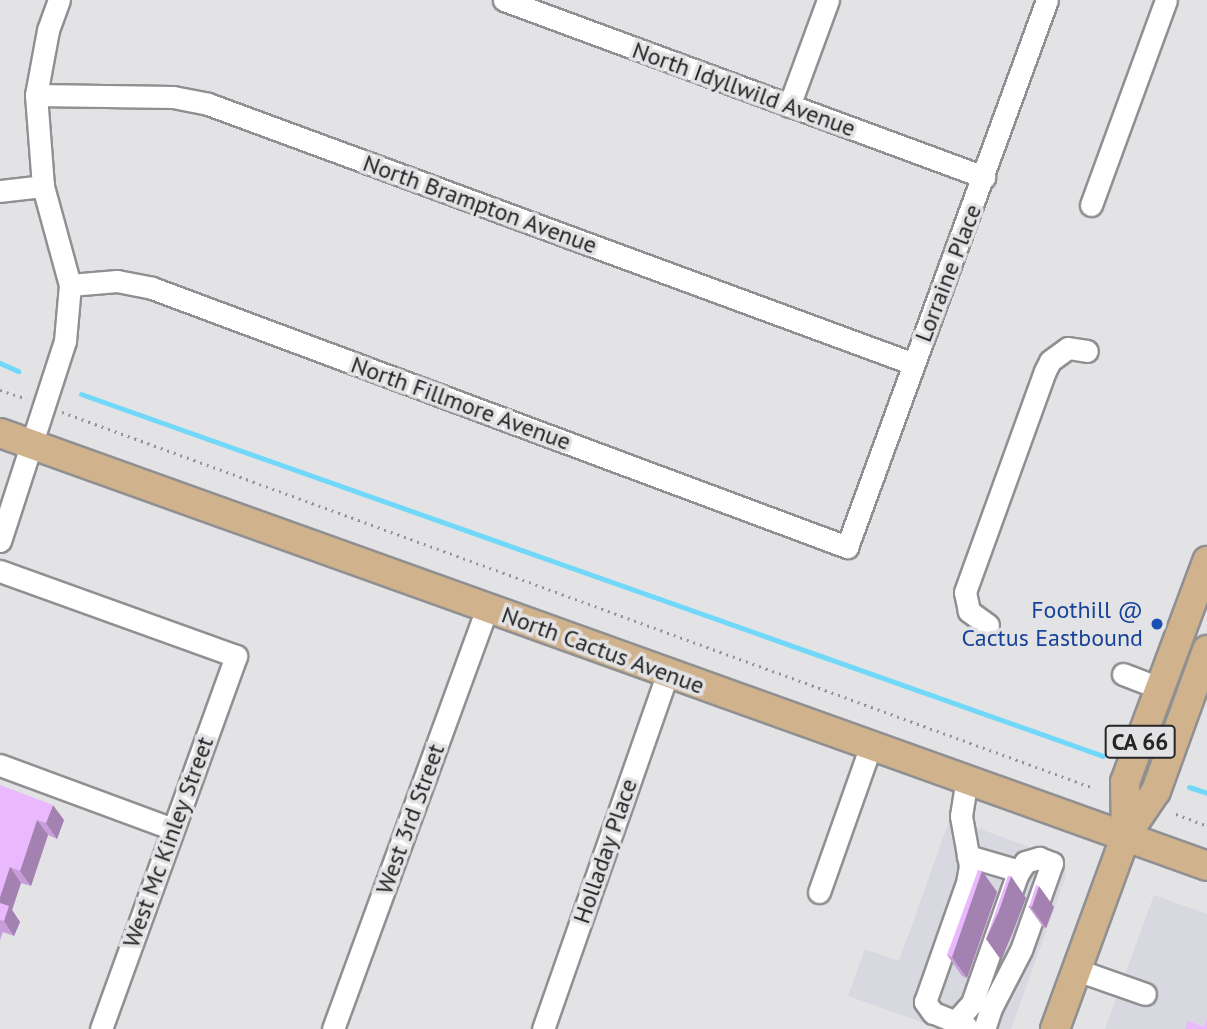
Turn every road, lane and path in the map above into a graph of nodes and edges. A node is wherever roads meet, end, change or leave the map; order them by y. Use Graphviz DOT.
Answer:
graph roads {
  1 [pos="59,0"];
  2 [pos="504,0"];
  3 [pos="828,0"];
  4 [pos="1047,0"];
  5 [pos="1166,0"];
  6 [pos="36,95"];
  7 [pos="789,106"];
  8 [pos="984,177"];
  9 [pos="43,186"];
  10 [pos="0,191"];
  11 [pos="1091,205"];
  12 [pos="70,285"];
  13 [pos="1087,351"];
  14 [pos="914,363"];
  15 [pos="0,390"];
  16 [pos="43,405"];
  17 [pos="0,433"];
  18 [pos="30,444"];
  19 [pos="0,541"];
  20 [pos="847,547"];
  21 [pos="1207,561"];
  22 [pos="0,571"];
  23 [pos="487,608"];
  24 [pos="988,625"];
  25 [pos="1207,650"];
  26 [pos="668,673"];
  27 [pos="1123,674"];
  28 [pos="1160,688"];
  29 [pos="871,745"];
  30 [pos="0,765"];
  31 [pos="967,778"];
  32 [pos="1094,788"];
  33 [pos="1176,814"];
  34 [pos="1207,826"];
  35 [pos="173,829"];
  36 [pos="1126,835"];
  37 [pos="968,851"];
  38 [pos="1207,866"];
  39 [pos="1019,871"];
  40 [pos="818,892"];
  41 [pos="1077,970"];
  42 [pos="1145,994"];
  43 [pos="964,1026"];
  44 [pos="101,1029"];
  45 [pos="333,1029"];
  46 [pos="542,1029"];
  47 [pos="984,1029"];
  48 [pos="1055,1029"];
  1 -- 6 [label="street"];
  2 -- 7 [label="street, North Idyllwild Avenue"];
  3 -- 7 [label="street"];
  4 -- 8 [label="street, Lorraine Place"];
  5 -- 11 [label="street"];
  6 -- 9 [label="street"];
  6 -- 14 [label="street, North Brampton Avenue"];
  7 -- 8 [label="street, North Idyllwild Avenue"];
  8 -- 14 [label="street, Lorraine Place"];
  9 -- 10 [label="street"];
  9 -- 12 [label="street"];
  12 -- 16 [label="street"];
  12 -- 20 [label="street, North Fillmore Avenue"];
  13 -- 24 [label="street"];
  14 -- 20 [label="street, Lorraine Place"];
  15 -- 16 [label="path"];
  16 -- 18 [label="street"];
  16 -- 32 [label="path"];
  17 -- 18 [label="main road, North Cactus Avenue"];
  18 -- 19 [label="street"];
  18 -- 23 [label="main road, North Cactus Avenue"];
  21 -- 28 [label="main road, CA 66"];
  22 -- 35 [label="street, West Mc Kinley Street"];
  23 -- 26 [label="main road, North Cactus Avenue"];
  23 -- 45 [label="street, West 3rd Street"];
  25 -- 36 [label="main road, CA 66"];
  26 -- 29 [label="main road, North Cactus Avenue"];
  26 -- 46 [label="street, Holladay Place"];
  27 -- 28 [label="street"];
  28 -- 36 [label="main road, CA 66"];
  29 -- 31 [label="main road, North Cactus Avenue"];
  29 -- 40 [label="street"];
  30 -- 35 [label="street"];
  31 -- 36 [label="main road, North Cactus Avenue"];
  31 -- 37 [label="street"];
  33 -- 34 [label="path"];
  35 -- 44 [label="street, West Mc Kinley Street"];
  36 -- 38 [label="main road, North Cactus Avenue"];
  36 -- 41 [label="main road"];
  37 -- 39 [label="street"];
  37 -- 43 [label="street"];
  39 -- 43 [label="street"];
  39 -- 47 [label="street"];
  41 -- 42 [label="street"];
  41 -- 48 [label="main road"];
}
